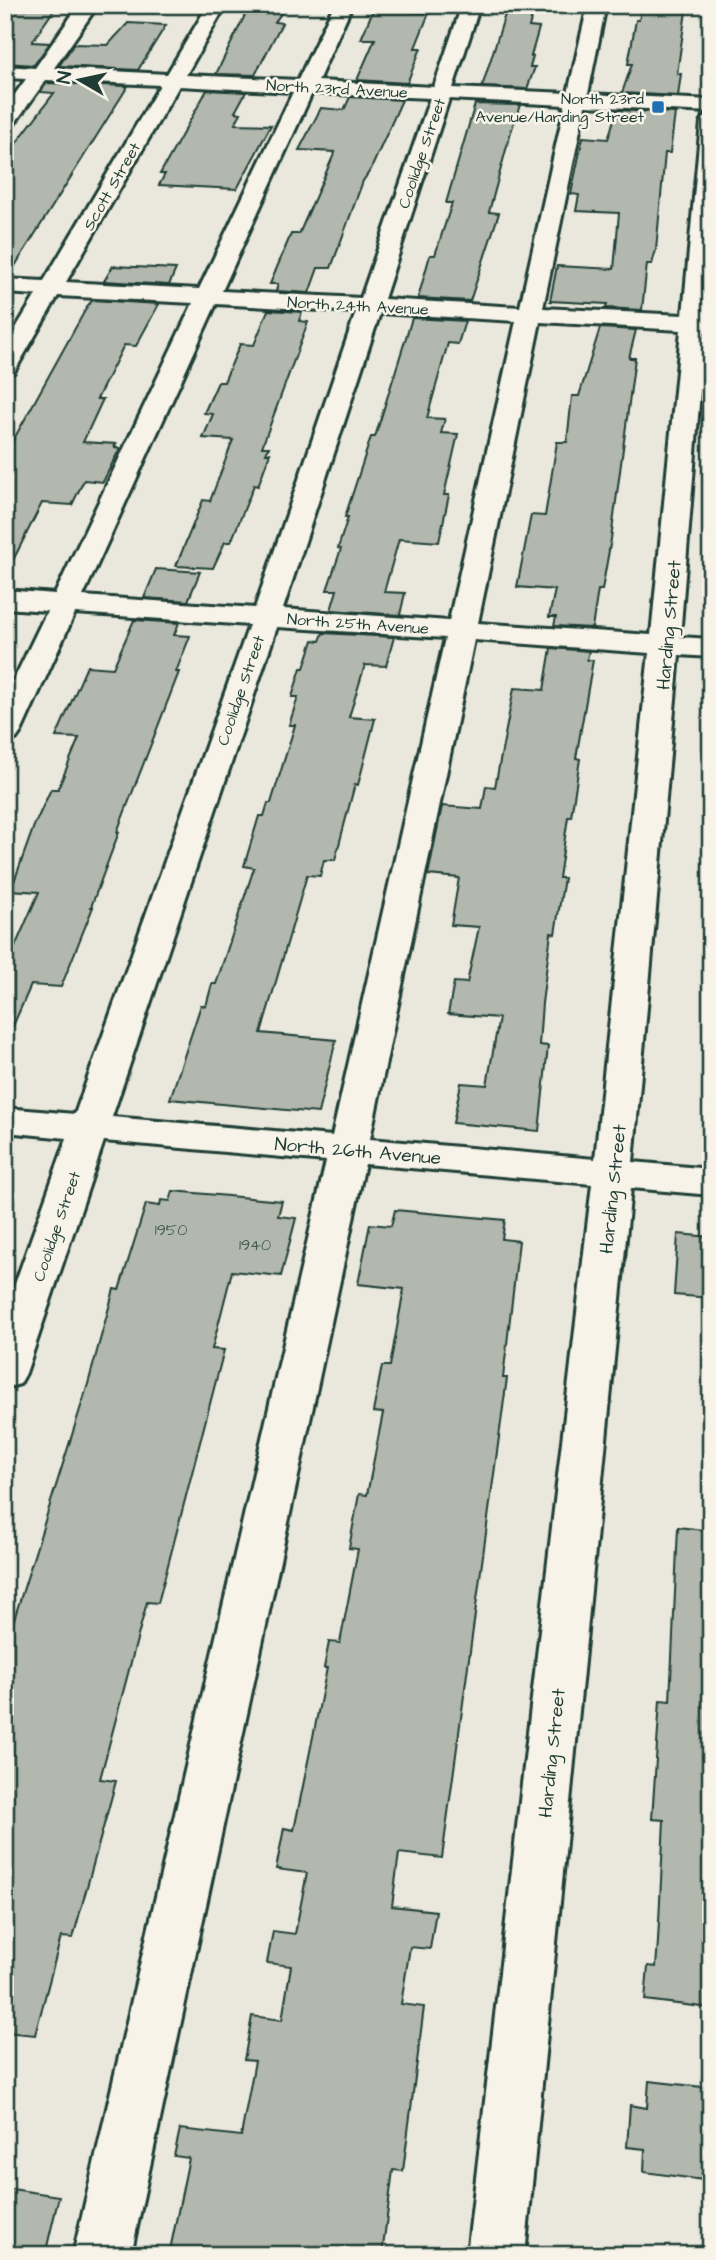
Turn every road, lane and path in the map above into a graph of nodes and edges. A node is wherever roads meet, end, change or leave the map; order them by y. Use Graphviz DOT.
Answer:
graph roads {
  1 [pos="89,5"];
  2 [pos="217,5"];
  3 [pos="343,5"];
  4 [pos="471,5"];
  5 [pos="597,5"];
  6 [pos="5,72"];
  7 [pos="40,74"];
  8 [pos="172,80"];
  9 [pos="305,87"];
  10 [pos="442,93"];
  11 [pos="576,100"];
  12 [pos="711,106"];
  13 [pos="711,122"];
  14 [pos="5,123"];
  15 [pos="5,286"];
  16 [pos="52,288"];
  17 [pos="206,296"];
  18 [pos="369,305"];
  19 [pos="531,314"];
  20 [pos="703,324"];
  21 [pos="5,368"];
  22 [pos="5,599"];
  23 [pos="65,603"];
  24 [pos="265,617"];
  25 [pos="461,631"];
  26 [pos="666,645"];
  27 [pos="711,648"];
  28 [pos="5,732"];
  29 [pos="5,1120"];
  30 [pos="90,1127"];
  31 [pos="349,1150"];
  32 [pos="614,1173"];
  33 [pos="711,1182"];
  34 [pos="5,1373"];
  35 [pos="102,2255"];
  36 [pos="496,2255"];
  1 -- 7 [label="street"];
  2 -- 8 [label="street, Scott Street"];
  3 -- 9 [label="street"];
  4 -- 10 [label="street, Coolidge Street"];
  5 -- 11 [label="street"];
  6 -- 7 [label="street, North 23rd Avenue"];
  7 -- 8 [label="street, North 23rd Avenue"];
  7 -- 14 [label="street"];
  8 -- 9 [label="street, North 23rd Avenue"];
  8 -- 16 [label="street, Scott Street"];
  9 -- 10 [label="street, North 23rd Avenue"];
  9 -- 17 [label="street"];
  10 -- 11 [label="street, North 23rd Avenue"];
  10 -- 18 [label="street, Coolidge Street"];
  11 -- 12 [label="street, North 23rd Avenue"];
  11 -- 19 [label="street"];
  13 -- 20 [label="street, Harding Street"];
  15 -- 16 [label="street, North 24th Avenue"];
  16 -- 17 [label="street, North 24th Avenue"];
  16 -- 21 [label="street, Scott Street"];
  17 -- 18 [label="street, North 24th Avenue"];
  17 -- 23 [label="street"];
  18 -- 19 [label="street, North 24th Avenue"];
  18 -- 24 [label="street, Coolidge Street"];
  19 -- 20 [label="street, North 24th Avenue"];
  19 -- 25 [label="street"];
  20 -- 26 [label="street, Harding Street"];
  22 -- 23 [label="street, North 25th Avenue"];
  23 -- 24 [label="street, North 25th Avenue"];
  23 -- 28 [label="street"];
  24 -- 25 [label="street, North 25th Avenue"];
  24 -- 30 [label="street, Coolidge Street"];
  25 -- 26 [label="street, North 25th Avenue"];
  25 -- 31 [label="street"];
  26 -- 27 [label="street, North 25th Avenue"];
  26 -- 32 [label="street, Harding Street"];
  29 -- 30 [label="street, North 26th Avenue"];
  30 -- 31 [label="street, North 26th Avenue"];
  30 -- 34 [label="street, Coolidge Street"];
  31 -- 32 [label="street, North 26th Avenue"];
  31 -- 35 [label="street"];
  32 -- 33 [label="street, North 26th Avenue"];
  32 -- 36 [label="street, Harding Street"];
}
